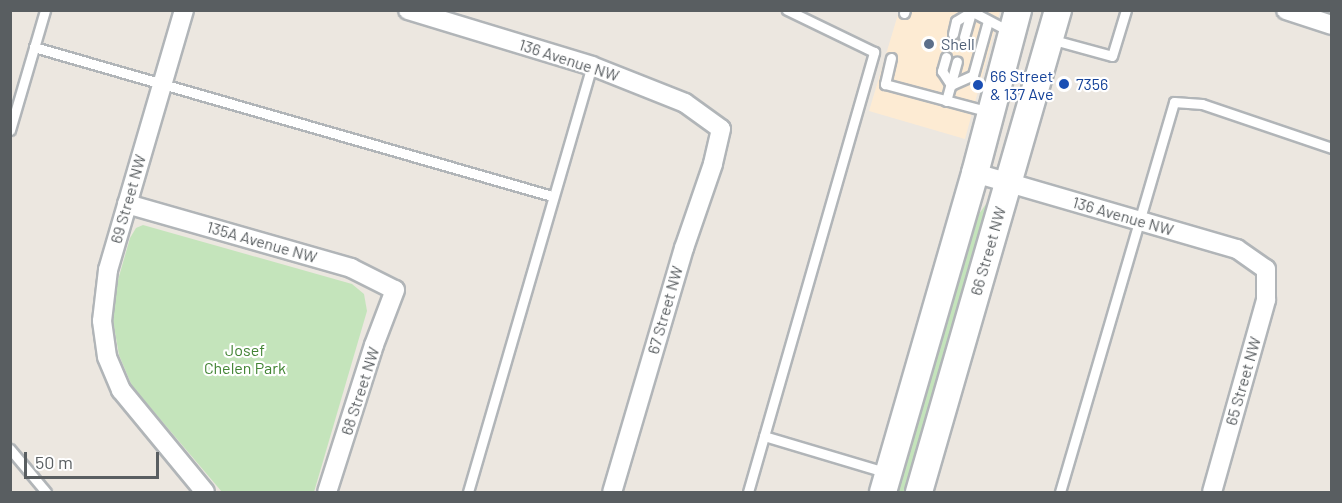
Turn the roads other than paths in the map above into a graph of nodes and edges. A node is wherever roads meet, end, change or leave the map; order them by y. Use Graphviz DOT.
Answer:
graph roads {
  1 [pos="45,10"];
  2 [pos="184,10"];
  3 [pos="408,10"];
  4 [pos="787,10"];
  5 [pos="1058,10"];
  6 [pos="1126,10"];
  7 [pos="1286,10"];
  8 [pos="970,11"];
  9 [pos="434,14"];
  10 [pos="988,21"];
  11 [pos="1015,22"];
  12 [pos="1332,25"];
  13 [pos="953,33"];
  14 [pos="964,37"];
  15 [pos="1050,39"];
  16 [pos="34,48"];
  17 [pos="946,57"];
  18 [pos="891,58"];
  19 [pos="957,61"];
  20 [pos="592,66"];
  21 [pos="162,84"];
  22 [pos="951,85"];
  23 [pos="946,100"];
  24 [pos="990,112"];
  25 [pos="721,129"];
  26 [pos="10,130"];
  27 [pos="1332,148"];
  28 [pos="975,173"];
  29 [pos="1008,183"];
  30 [pos="552,196"];
  31 [pos="127,204"];
  32 [pos="1138,221"];
  33 [pos="1266,268"];
  34 [pos="395,290"];
  35 [pos="764,436"];
  36 [pos="10,449"];
  37 [pos="886,483"];
  38 [pos="46,492"];
  39 [pos="206,492"];
  40 [pos="327,492"];
  41 [pos="468,492"];
  42 [pos="612,492"];
  43 [pos="748,492"];
  44 [pos="919,492"];
  45 [pos="1060,492"];
  46 [pos="1212,492"];
  1 -- 16 [label="lane"];
  2 -- 21 [label="street, 69 Street NW"];
  3 -- 9 [label="street, 136 Avenue NW"];
  4 -- 35 [label="lane"];
  5 -- 15 [label="main road, 66 Street NW"];
  6 -- 15 [label="lane"];
  7 -- 12 [label="street"];
  8 -- 10 [label="lane"];
  8 -- 13 [label="lane"];
  8 -- 14 [label="lane"];
  9 -- 20 [label="street, 136 Avenue NW"];
  10 -- 11 [label="lane"];
  10 -- 22 [label="lane"];
  11 -- 24 [label="main road, 66 Street NW"];
  15 -- 29 [label="main road, 66 Street NW"];
  16 -- 21 [label="lane"];
  16 -- 26 [label="lane"];
  17 -- 22 [label="lane"];
  18 -- 23 [label="lane"];
  19 -- 22 [label="lane"];
  20 -- 25 [label="street, 136 Avenue NW"];
  20 -- 30 [label="lane"];
  21 -- 30 [label="lane"];
  21 -- 31 [label="street, 69 Street NW"];
  22 -- 23 [label="lane"];
  23 -- 24 [label="lane"];
  24 -- 28 [label="main road, 66 Street NW"];
  25 -- 42 [label="street, 67 Street NW"];
  27 -- 32 [label="lane"];
  28 -- 29 [label="street, 136 Avenue NW"];
  28 -- 37 [label="main road, 66 Street NW"];
  29 -- 32 [label="street, 136 Avenue NW"];
  29 -- 44 [label="main road, 66 Street NW"];
  30 -- 41 [label="lane"];
  31 -- 34 [label="street, 135A Avenue NW"];
  31 -- 39 [label="street, 69 Street NW"];
  32 -- 33 [label="street, 136 Avenue NW"];
  32 -- 45 [label="lane"];
  33 -- 46 [label="street, 65 Street NW"];
  34 -- 40 [label="street, 68 Street NW"];
  35 -- 37 [label="lane"];
  35 -- 43 [label="lane"];
  36 -- 38 [label="lane"];
}
